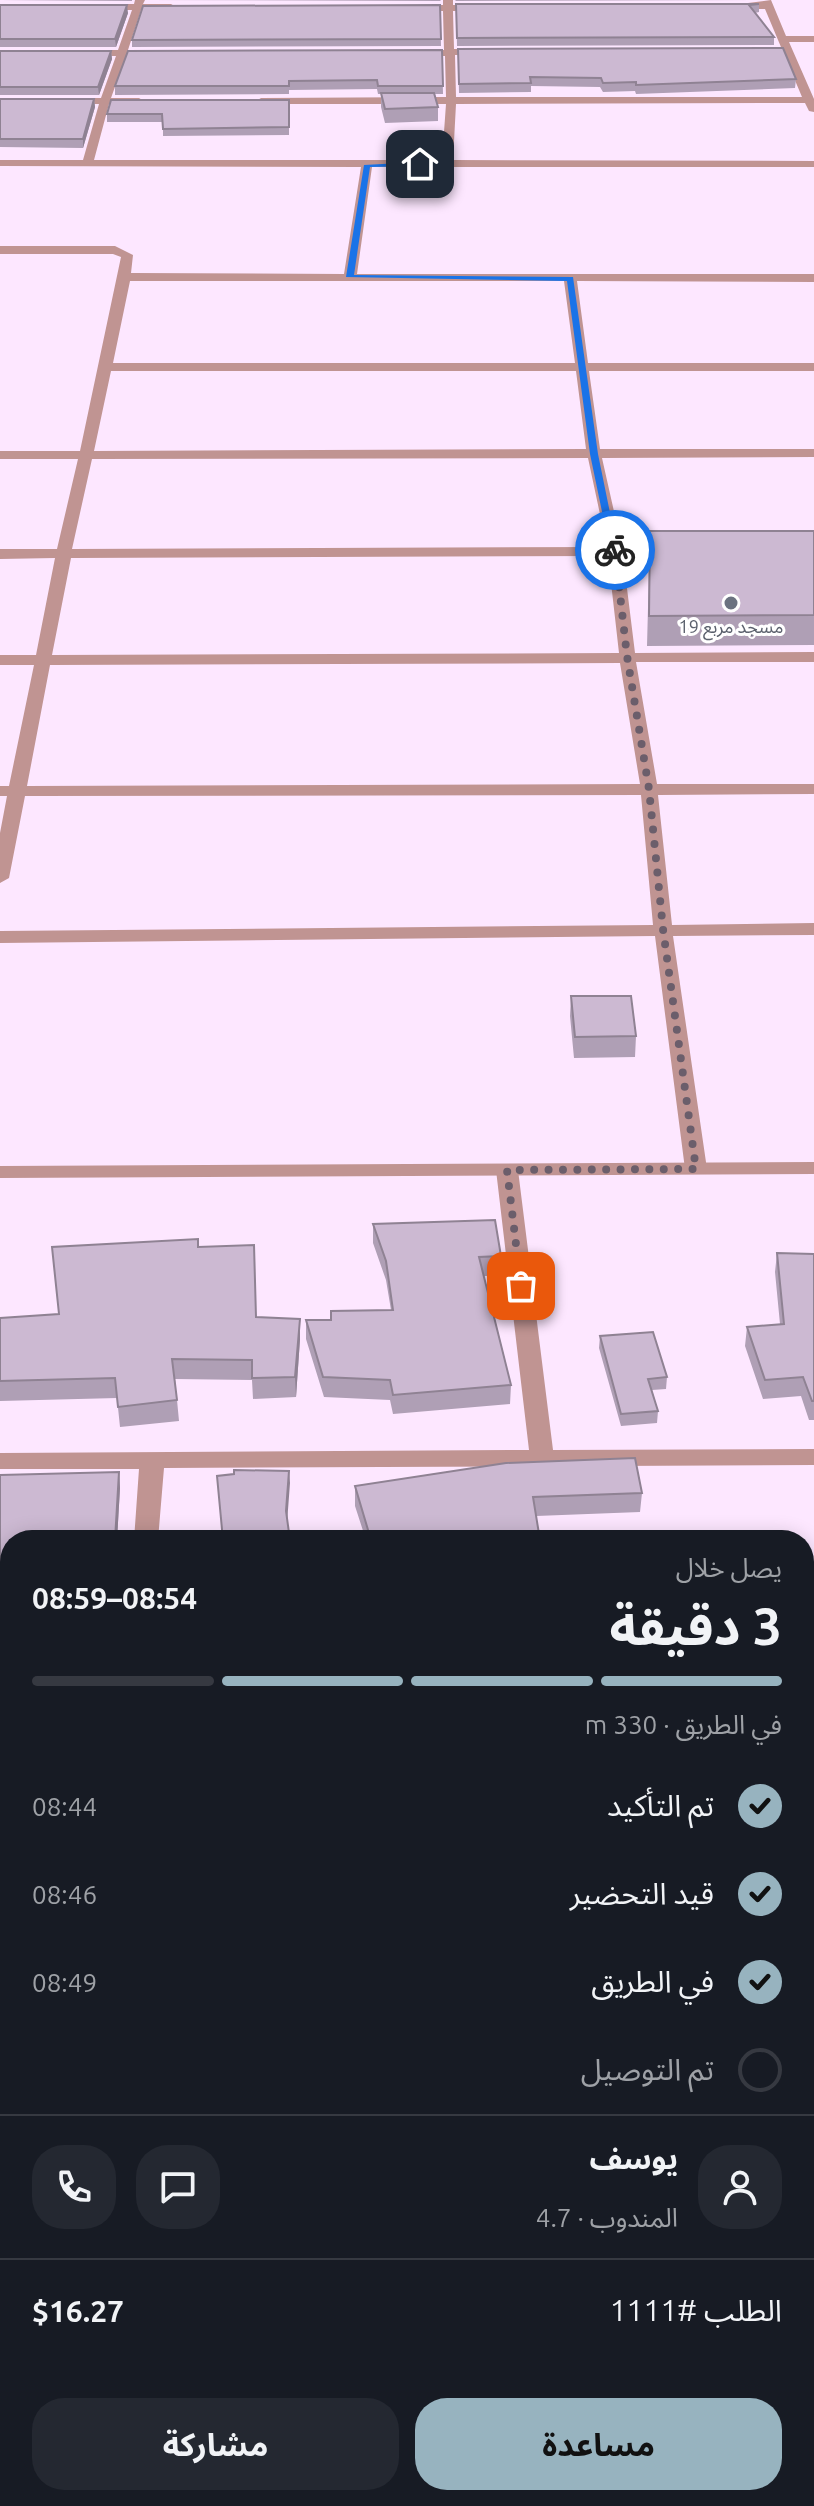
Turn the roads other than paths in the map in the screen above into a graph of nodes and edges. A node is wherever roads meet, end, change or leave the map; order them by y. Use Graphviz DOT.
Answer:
graph roads {
  1 [pos="767,3"];
  2 [pos="140,4"];
  3 [pos="449,4"];
  4 [pos="722,6"];
  5 [pos="77,7"];
  6 [pos="186,7"];
  7 [pos="403,8"];
  8 [pos="494,8"];
  9 [pos="782,39"];
  10 [pos="814,39"];
  11 [pos="770,51"];
  12 [pos="786,51"];
  13 [pos="495,52"];
  14 [pos="76,53"];
  15 [pos="121,53"];
  16 [pos="167,53"];
  17 [pos="405,53"];
  18 [pos="449,53"];
  19 [pos="45,101"];
  20 [pos="105,101"];
  21 [pos="152,101"];
  22 [pos="247,101"];
  23 [pos="451,101"];
  24 [pos="811,105"];
  25 [pos="0,163"];
  26 [pos="88,163"];
  27 [pos="447,164"];
  28 [pos="814,164"];
  29 [pos="367,165"];
  30 [pos="0,250"];
  31 [pos="125,277"];
  32 [pos="350,277"];
  33 [pos="570,278"];
  34 [pos="814,278"];
  35 [pos="105,367"];
  36 [pos="582,367"];
  37 [pos="814,367"];
  38 [pos="814,453"];
  39 [pos="594,454"];
  40 [pos="0,455"];
  41 [pos="86,455"];
  42 [pos="691,550"];
  43 [pos="615,551"];
  44 [pos="64,553"];
  45 [pos="0,554"];
  46 [pos="627,656"];
  47 [pos="814,657"];
  48 [pos="0,660"];
  49 [pos="44,660"];
  50 [pos="649,789"];
  51 [pos="814,789"];
  52 [pos="9,791"];
  53 [pos="0,878"];
  54 [pos="663,929"];
  55 [pos="814,929"];
  56 [pos="0,937"];
  57 [pos="814,1168"];
  58 [pos="696,1169"];
  59 [pos="507,1170"];
  60 [pos="0,1172"];
  61 [pos="814,1457"];
  62 [pos="542,1459"];
  63 [pos="0,1461"];
  64 [pos="152,1462"];
  65 [pos="147,1530"];
  1 -- 4 [label="street"];
  1 -- 9 [label="street"];
  2 -- 5 [label="street"];
  2 -- 6 [label="street"];
  2 -- 15 [label="street"];
  3 -- 7 [label="street"];
  3 -- 8 [label="street"];
  3 -- 18 [label="street"];
  9 -- 10 [label="street"];
  9 -- 12 [label="street"];
  11 -- 12 [label="street"];
  12 -- 24 [label="street"];
  13 -- 18 [label="street"];
  14 -- 15 [label="street"];
  15 -- 16 [label="street"];
  15 -- 20 [label="street"];
  17 -- 18 [label="street"];
  18 -- 23 [label="street"];
  19 -- 20 [label="street"];
  20 -- 21 [label="street"];
  20 -- 26 [label="street"];
  22 -- 23 [label="street"];
  23 -- 24 [label="street"];
  23 -- 27 [label="street"];
  25 -- 26 [label="street"];
  26 -- 29 [label="street"];
  27 -- 28 [label="street"];
  27 -- 29 [label="street"];
  29 -- 32 [label="street"];
  30 -- 31 [label="street"];
  31 -- 32 [label="street"];
  31 -- 35 [label="street"];
  32 -- 33 [label="street"];
  33 -- 34 [label="street"];
  33 -- 36 [label="street"];
  35 -- 36 [label="street"];
  35 -- 41 [label="street"];
  36 -- 37 [label="street"];
  36 -- 39 [label="street"];
  38 -- 39 [label="street"];
  39 -- 41 [label="street"];
  39 -- 43 [label="street"];
  40 -- 41 [label="street"];
  41 -- 44 [label="street"];
  42 -- 43 [label="street"];
  43 -- 44 [label="street"];
  43 -- 46 [label="street"];
  44 -- 45 [label="street"];
  44 -- 49 [label="street"];
  46 -- 47 [label="street"];
  46 -- 49 [label="street"];
  46 -- 50 [label="street"];
  48 -- 49 [label="street"];
  49 -- 52 [label="street"];
  50 -- 51 [label="street"];
  50 -- 52 [label="street"];
  50 -- 54 [label="street"];
  52 -- 53 [label="street"];
  54 -- 55 [label="street"];
  54 -- 56 [label="street"];
  54 -- 58 [label="street"];
  57 -- 58 [label="street"];
  58 -- 59 [label="street"];
  59 -- 60 [label="street"];
  59 -- 62 [label="street"];
  61 -- 62 [label="street"];
  62 -- 64 [label="street"];
  63 -- 64 [label="street"];
  64 -- 65 [label="street"];
}
